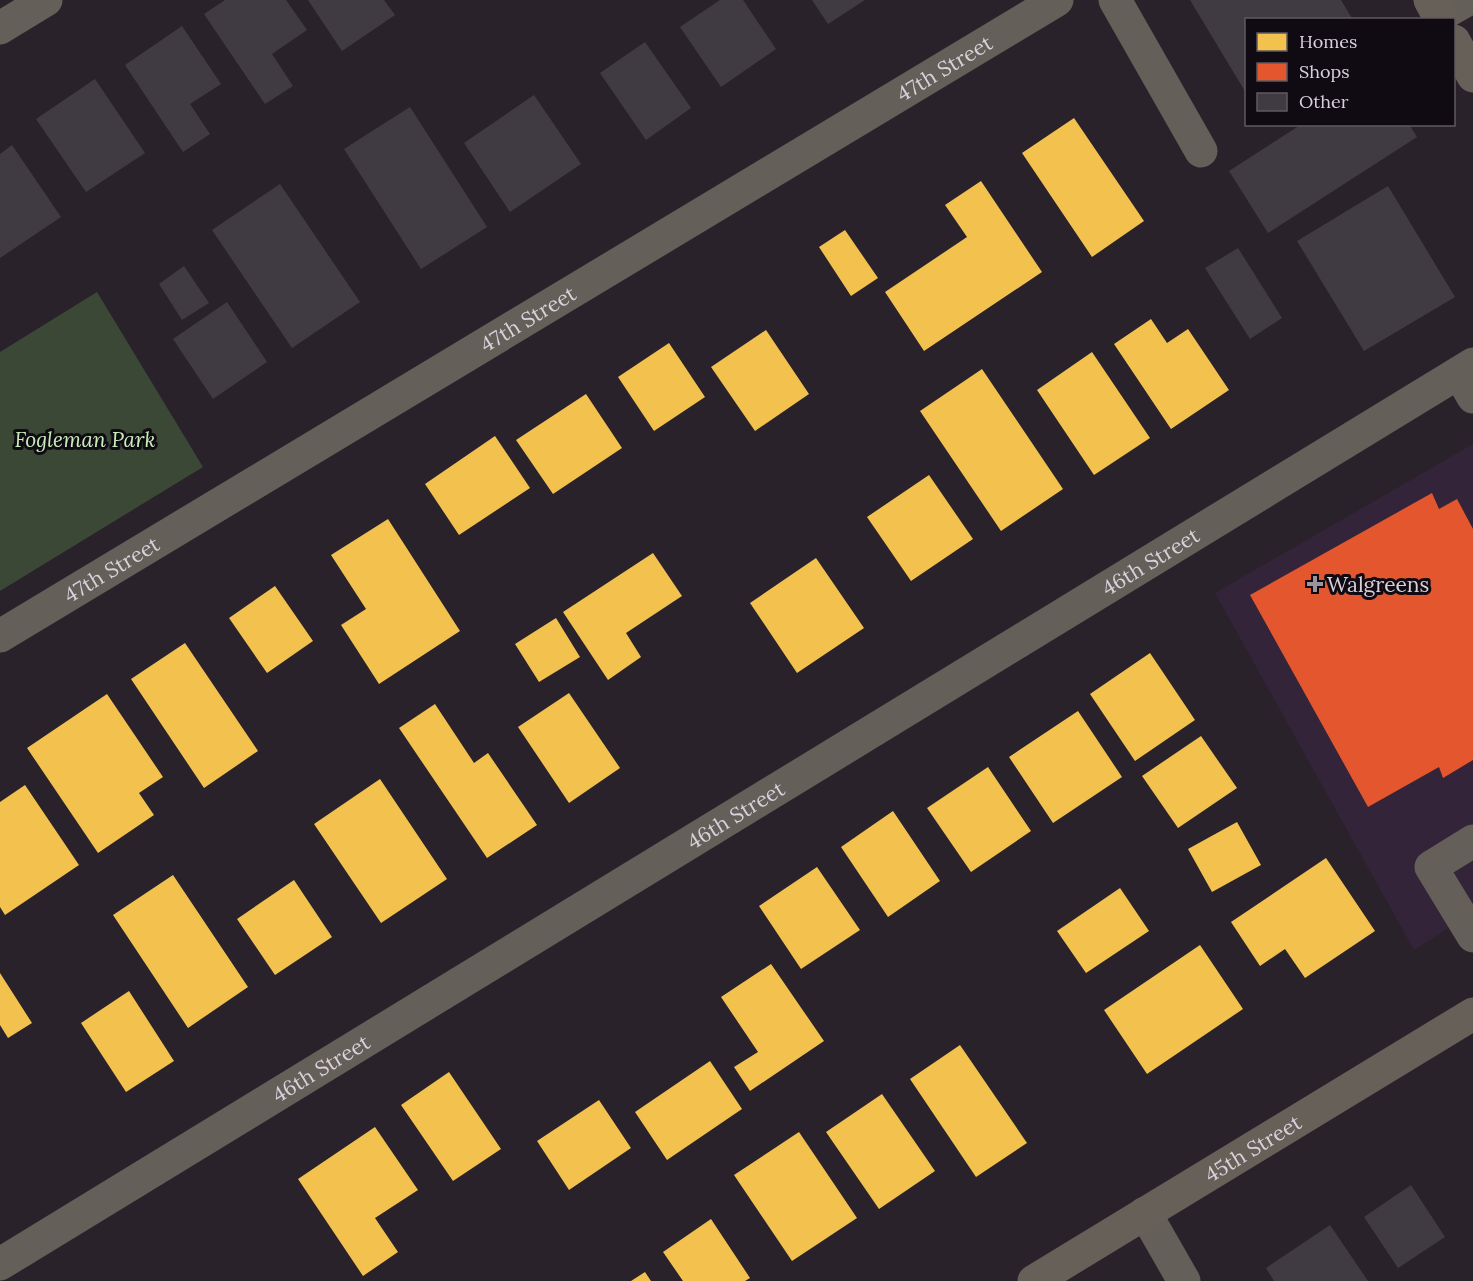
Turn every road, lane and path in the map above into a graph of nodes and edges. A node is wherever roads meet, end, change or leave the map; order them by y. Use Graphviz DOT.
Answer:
graph roads {
  1 [pos="46,0"];
  2 [pos="1057,0"];
  3 [pos="1115,0"];
  4 [pos="1467,0"];
  5 [pos="1442,18"];
  6 [pos="0,28"];
  7 [pos="1455,44"];
  8 [pos="1473,76"];
  9 [pos="1201,151"];
  10 [pos="1468,378"];
  11 [pos="0,636"];
  12 [pos="1473,841"];
  13 [pos="1473,936"];
  14 [pos="1473,1014"];
  15 [pos="1145,1213"];
  16 [pos="0,1264"];
  17 [pos="1034,1281"];
  18 [pos="1184,1281"];
  1 -- 6 [label="street"];
  2 -- 11 [label="street, 47th Street"];
  3 -- 9 [label="street"];
  4 -- 5 [label="street"];
  7 -- 8 [label="main road"];
  10 -- 16 [label="street, 46th Street"];
  12 -- 13 [label="street"];
  14 -- 15 [label="main road, 45th Street"];
  15 -- 17 [label="main road, 45th Street"];
  15 -- 18 [label="street"];
}
